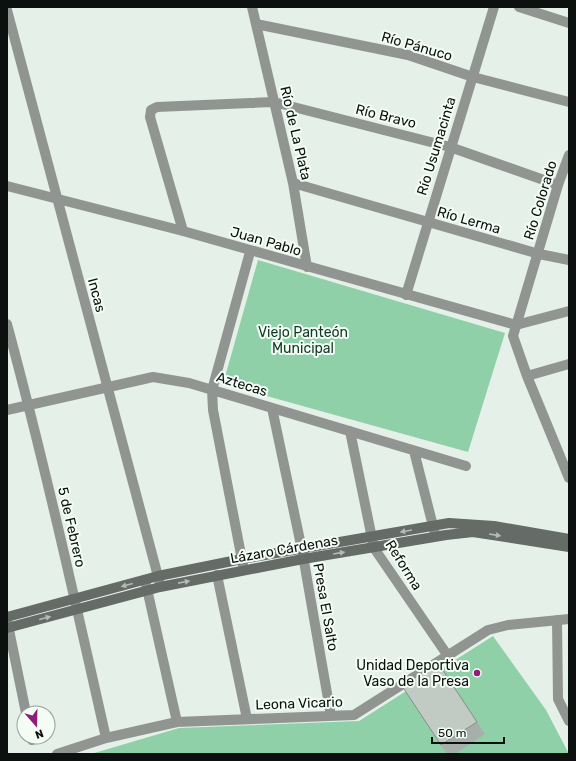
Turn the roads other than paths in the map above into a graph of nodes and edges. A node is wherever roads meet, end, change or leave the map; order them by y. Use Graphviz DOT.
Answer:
graph roads {
  1 [pos="252,7"];
  2 [pos="494,7"];
  3 [pos="519,7"];
  4 [pos="7,10"];
  5 [pos="569,23"];
  6 [pos="256,24"];
  7 [pos="472,77"];
  8 [pos="274,102"];
  9 [pos="569,102"];
  10 [pos="450,147"];
  11 [pos="569,155"];
  12 [pos="293,183"];
  13 [pos="558,185"];
  14 [pos="7,186"];
  15 [pos="57,199"];
  16 [pos="427,222"];
  17 [pos="183,231"];
  18 [pos="250,252"];
  19 [pos="539,254"];
  20 [pos="569,260"];
  21 [pos="307,267"];
  22 [pos="406,295"];
  23 [pos="569,311"];
  24 [pos="7,324"];
  25 [pos="516,325"];
  26 [pos="569,364"];
  27 [pos="527,376"];
  28 [pos="107,387"];
  29 [pos="212,390"];
  30 [pos="29,405"];
  31 [pos="272,408"];
  32 [pos="7,410"];
  33 [pos="350,431"];
  34 [pos="414,451"];
  35 [pos="566,461"];
  36 [pos="466,466"];
  37 [pos="569,478"];
  38 [pos="433,526"];
  39 [pos="373,537"];
  40 [pos="436,537"];
  41 [pos="569,539"];
  42 [pos="569,547"];
  43 [pos="374,548"];
  44 [pos="302,554"];
  45 [pos="242,559"];
  46 [pos="244,570"];
  47 [pos="217,575"];
  48 [pos="158,576"];
  49 [pos="147,585"];
  50 [pos="160,586"];
  51 [pos="75,599"];
  52 [pos="77,609"];
  53 [pos="7,617"];
  54 [pos="569,619"];
  55 [pos="557,620"];
  56 [pos="8,625"];
  57 [pos="448,656"];
  58 [pos="558,699"];
  59 [pos="569,699"];
  60 [pos="24,705"];
  61 [pos="331,716"];
  62 [pos="247,719"];
  63 [pos="569,721"];
  64 [pos="177,722"];
  65 [pos="106,738"];
  66 [pos="57,754"];
  1 -- 6 [label="street, Río de La Plata"];
  2 -- 7 [label="street, Río Usumacinta"];
  3 -- 5 [label="street"];
  4 -- 15 [label="street, Incas"];
  6 -- 7 [label="street, Río Pánuco"];
  6 -- 8 [label="street, Río de La Plata"];
  7 -- 9 [label="street, Río Pánuco"];
  7 -- 10 [label="street, Río Usumacinta"];
  8 -- 10 [label="street, Río Bravo"];
  8 -- 12 [label="street, Río de La Plata"];
  8 -- 17 [label="street, Río Bravo"];
  10 -- 13 [label="street, Río Bravo"];
  10 -- 16 [label="street, Río Usumacinta"];
  11 -- 13 [label="street, Río Colorado"];
  12 -- 16 [label="street, Río Lerma"];
  12 -- 21 [label="street, Río de La Plata"];
  13 -- 19 [label="street, Río Colorado"];
  14 -- 15 [label="street, Juan Pablo"];
  15 -- 17 [label="street, Juan Pablo"];
  15 -- 28 [label="street, Incas"];
  16 -- 19 [label="street, Río Lerma"];
  16 -- 22 [label="street, Río Usumacinta"];
  17 -- 18 [label="street, Juan Pablo"];
  18 -- 21 [label="street, Juan Pablo"];
  18 -- 29 [label="street"];
  19 -- 20 [label="street, Río Lerma"];
  19 -- 25 [label="street, Río Colorado"];
  21 -- 22 [label="street, Juan Pablo"];
  22 -- 25 [label="street, Juan Pablo"];
  23 -- 25 [label="street"];
  24 -- 30 [label="street, 5 de Febrero"];
  25 -- 27 [label="street, Río Colorado"];
  26 -- 27 [label="street"];
  27 -- 35 [label="street, Río Colorado"];
  28 -- 29 [label="street, Aztecas"];
  28 -- 30 [label="street, Aztecas"];
  28 -- 48 [label="street, Incas"];
  29 -- 31 [label="street, Aztecas"];
  29 -- 45 [label="street"];
  30 -- 32 [label="street, Aztecas"];
  30 -- 51 [label="street, 5 de Febrero"];
  31 -- 33 [label="street, Aztecas"];
  31 -- 44 [label="street, Presa El Salto"];
  33 -- 34 [label="street, Aztecas"];
  33 -- 39 [label="street, Reforma"];
  34 -- 36 [label="street, Aztecas"];
  34 -- 38 [label="street"];
  35 -- 37 [label="street, Río Colorado"];
  38 -- 39 [label="street, Lázaro Cárdenas, one-way"];
  38 -- 40 [label="street"];
  38 -- 41 [label="street, Lázaro Cárdenas"];
  39 -- 43 [label="street, Reforma"];
  39 -- 44 [label="street, Lázaro Cárdenas"];
  40 -- 42 [label="street, Lázaro Cárdenas, one-way"];
  40 -- 43 [label="street, Lázaro Cárdenas"];
  44 -- 43 [label="street, Lázaro Cárdenas, one-way"];
  43 -- 57 [label="street, Reforma"];
  44 -- 45 [label="street, Lázaro Cárdenas"];
  44 -- 46 [label="street, Lázaro Cárdenas"];
  44 -- 61 [label="street, Presa El Salto"];
  45 -- 46 [label="street"];
  45 -- 48 [label="street, Lázaro Cárdenas"];
  46 -- 47 [label="street, Lázaro Cárdenas"];
  50 -- 47 [label="street, Lázaro Cárdenas, one-way"];
  47 -- 62 [label="street"];
  48 -- 49 [label="street, Lázaro Cárdenas"];
  48 -- 50 [label="street, Incas"];
  49 -- 50 [label="street, Lázaro Cárdenas"];
  49 -- 51 [label="street, Lázaro Cárdenas, one-way"];
  49 -- 52 [label="street, Lázaro Cárdenas"];
  49 -- 64 [label="street"];
  51 -- 52 [label="street, 5 de Febrero"];
  51 -- 53 [label="street, Lázaro Cárdenas"];
  56 -- 52 [label="street, Lázaro Cárdenas, one-way"];
  52 -- 65 [label="street, 5 de Febrero"];
  54 -- 55 [label="street, Leona Vicario"];
  55 -- 57 [label="street, Leona Vicario"];
  55 -- 58 [label="street"];
  56 -- 60 [label="street"];
  57 -- 61 [label="street, Leona Vicario"];
  58 -- 59 [label="street"];
  58 -- 63 [label="street"];
  61 -- 62 [label="street, Leona Vicario"];
  62 -- 64 [label="street, Leona Vicario"];
  64 -- 65 [label="street, Leona Vicario"];
  65 -- 66 [label="street, Leona Vicario"];
}
